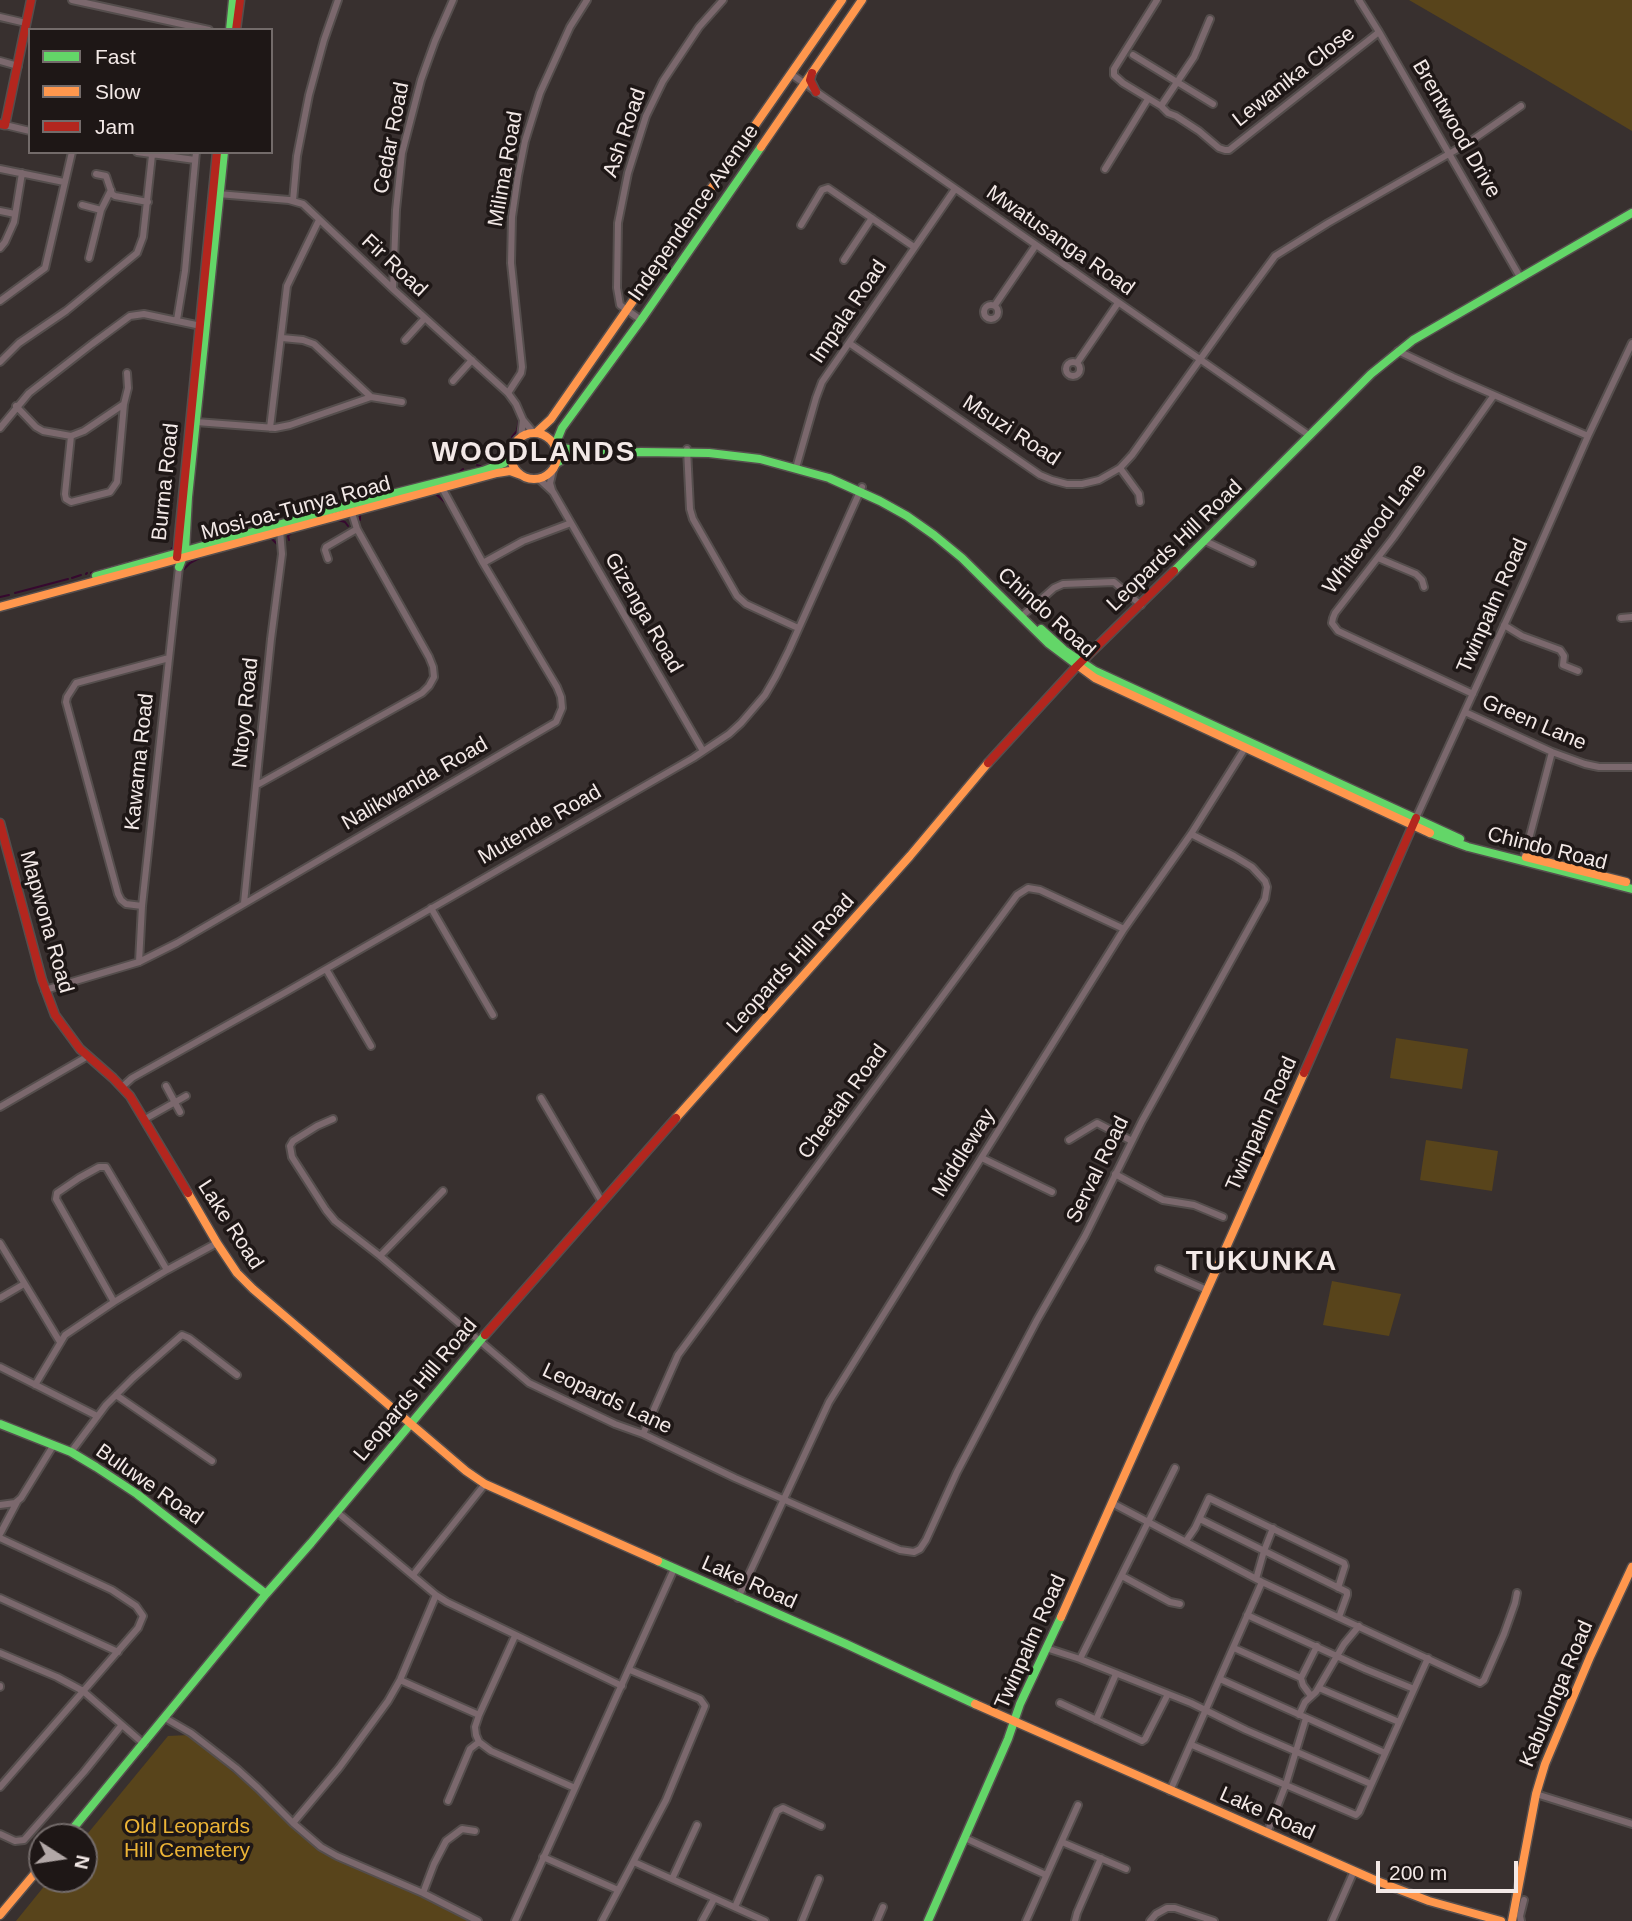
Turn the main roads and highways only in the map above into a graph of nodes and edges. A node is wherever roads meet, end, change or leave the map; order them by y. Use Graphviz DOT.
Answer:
graph roads {
  1 [pos="31,0"];
  2 [pos="233,0"];
  3 [pos="240,0"];
  4 [pos="842,0"];
  5 [pos="862,0"];
  6 [pos="230,28"];
  7 [pos="236,28"];
  8 [pos="27,35"];
  9 [pos="812,73"];
  10 [pos="816,92"];
  11 [pos="2,125"];
  12 [pos="217,154"];
  13 [pos="224,154"];
  14 [pos="216,194"];
  15 [pos="1632,213"];
  16 [pos="203,326"];
  17 [pos="535,432"];
  18 [pos="556,446"];
  19 [pos="687,451"];
  20 [pos="511,454"];
  21 [pos="555,467"];
  22 [pos="521,475"];
  23 [pos="440,485"];
  24 [pos="180,557"];
  25 [pos="0,604"];
  26 [pos="1092,652"];
  27 [pos="1068,655"];
  28 [pos="1079,664"];
  29 [pos="1091,673"];
  30 [pos="1067,677"];
  31 [pos="1414,821"];
  32 [pos="0,823"];
  33 [pos="1524,859"];
  34 [pos="1632,883"];
  35 [pos="1632,889"];
  36 [pos="122,1087"];
  37 [pos="421,1409"];
  38 [pos="397,1412"];
  39 [pos="410,1423"];
  40 [pos="0,1424"];
  41 [pos="424,1435"];
  42 [pos="398,1437"];
  43 [pos="1632,1567"];
  44 [pos="266,1594"];
  45 [pos="1020,1704"];
  46 [pos="999,1715"];
  47 [pos="1014,1721"];
  48 [pos="1029,1729"];
  49 [pos="1008,1739"];
  50 [pos="78,1823"];
  51 [pos="28,1881"];
  52 [pos="0,1914"];
  53 [pos="928,1921"];
  54 [pos="1501,1921"];
  55 [pos="1513,1921"];
  1 -- 8 [label="main road"];
  2 -- 6 [label="main road"];
  3 -- 7 [label="main road"];
  4 -- 17 [label="main road, Independence Avenue"];
  5 -- 9 [label="main road, Independence Avenue"];
  8 -- 11 [label="main road"];
  9 -- 10 [label="main road"];
  9 -- 18 [label="main road, Independence Avenue"];
  12 -- 14 [label="main road, Burma Road"];
  13 -- 14 [label="main road, Burma Road"];
  14 -- 16 [label="main road, Burma Road"];
  15 -- 26 [label="main road, Leopards Hill Road"];
  16 -- 24 [label="main road, Burma Road"];
  16 -- 24 [label="main road, Burma Road"];
  17 -- 18 [label="main road"];
  17 -- 20 [label="main road"];
  18 -- 19 [label="main road, Chindo Road"];
  18 -- 21 [label="main road"];
  19 -- 21 [label="main road, Chindo Road"];
  19 -- 27 [label="main road, Chindo Road"];
  20 -- 22 [label="main road"];
  20 -- 23 [label="main road, Mosi-oa-Tunya Road"];
  21 -- 22 [label="main road"];
  22 -- 23 [label="main road, Mosi-oa-Tunya Road"];
  23 -- 24 [label="main road, Mosi-oa-Tunya Road"];
  24 -- 25 [label="main road, Mosi-oa-Tunya Road"];
  26 -- 27 [label="main road"];
  26 -- 28 [label="main road, Leopards Hill Road"];
  26 -- 29 [label="main road"];
  27 -- 28 [label="main road, Chindo Road"];
  27 -- 30 [label="main road"];
  28 -- 29 [label="main road, Chindo Road"];
  28 -- 30 [label="main road, Leopards Hill Road"];
  29 -- 30 [label="main road"];
  29 -- 31 [label="main road, Chindo Road"];
  30 -- 37 [label="main road, Leopards Hill Road"];
  31 -- 33 [label="main road, Chindo Road"];
  31 -- 45 [label="main road, Twinpalm Road"];
  32 -- 36 [label="main road, Mapwona Road"];
  33 -- 34 [label="main road, Chindo Road"];
  33 -- 35 [label="main road, Chindo Road"];
  36 -- 38 [label="main road, Lake Road"];
  37 -- 38 [label="main road"];
  37 -- 39 [label="main road, Leopards Hill Road"];
  37 -- 41 [label="main road"];
  38 -- 39 [label="main road, Lake Road"];
  38 -- 42 [label="main road"];
  39 -- 41 [label="main road, Lake Road"];
  39 -- 42 [label="main road, Leopards Hill Road"];
  40 -- 44 [label="main road, Buluwe Road"];
  41 -- 42 [label="main road"];
  41 -- 46 [label="main road, Lake Road"];
  42 -- 44 [label="main road, Leopards Hill Road"];
  43 -- 55 [label="main road, Kabulonga Road"];
  44 -- 50 [label="main road, Leopards Hill Road"];
  45 -- 46 [label="main road"];
  45 -- 47 [label="main road, Twinpalm Road"];
  46 -- 47 [label="main road, Lake Road"];
  47 -- 48 [label="main road, Lake Road"];
  47 -- 49 [label="main road, Twinpalm Road"];
  48 -- 49 [label="main road"];
  48 -- 54 [label="main road, Lake Road"];
  49 -- 53 [label="main road, Twinpalm Road"];
  51 -- 52 [label="main road"];
}
